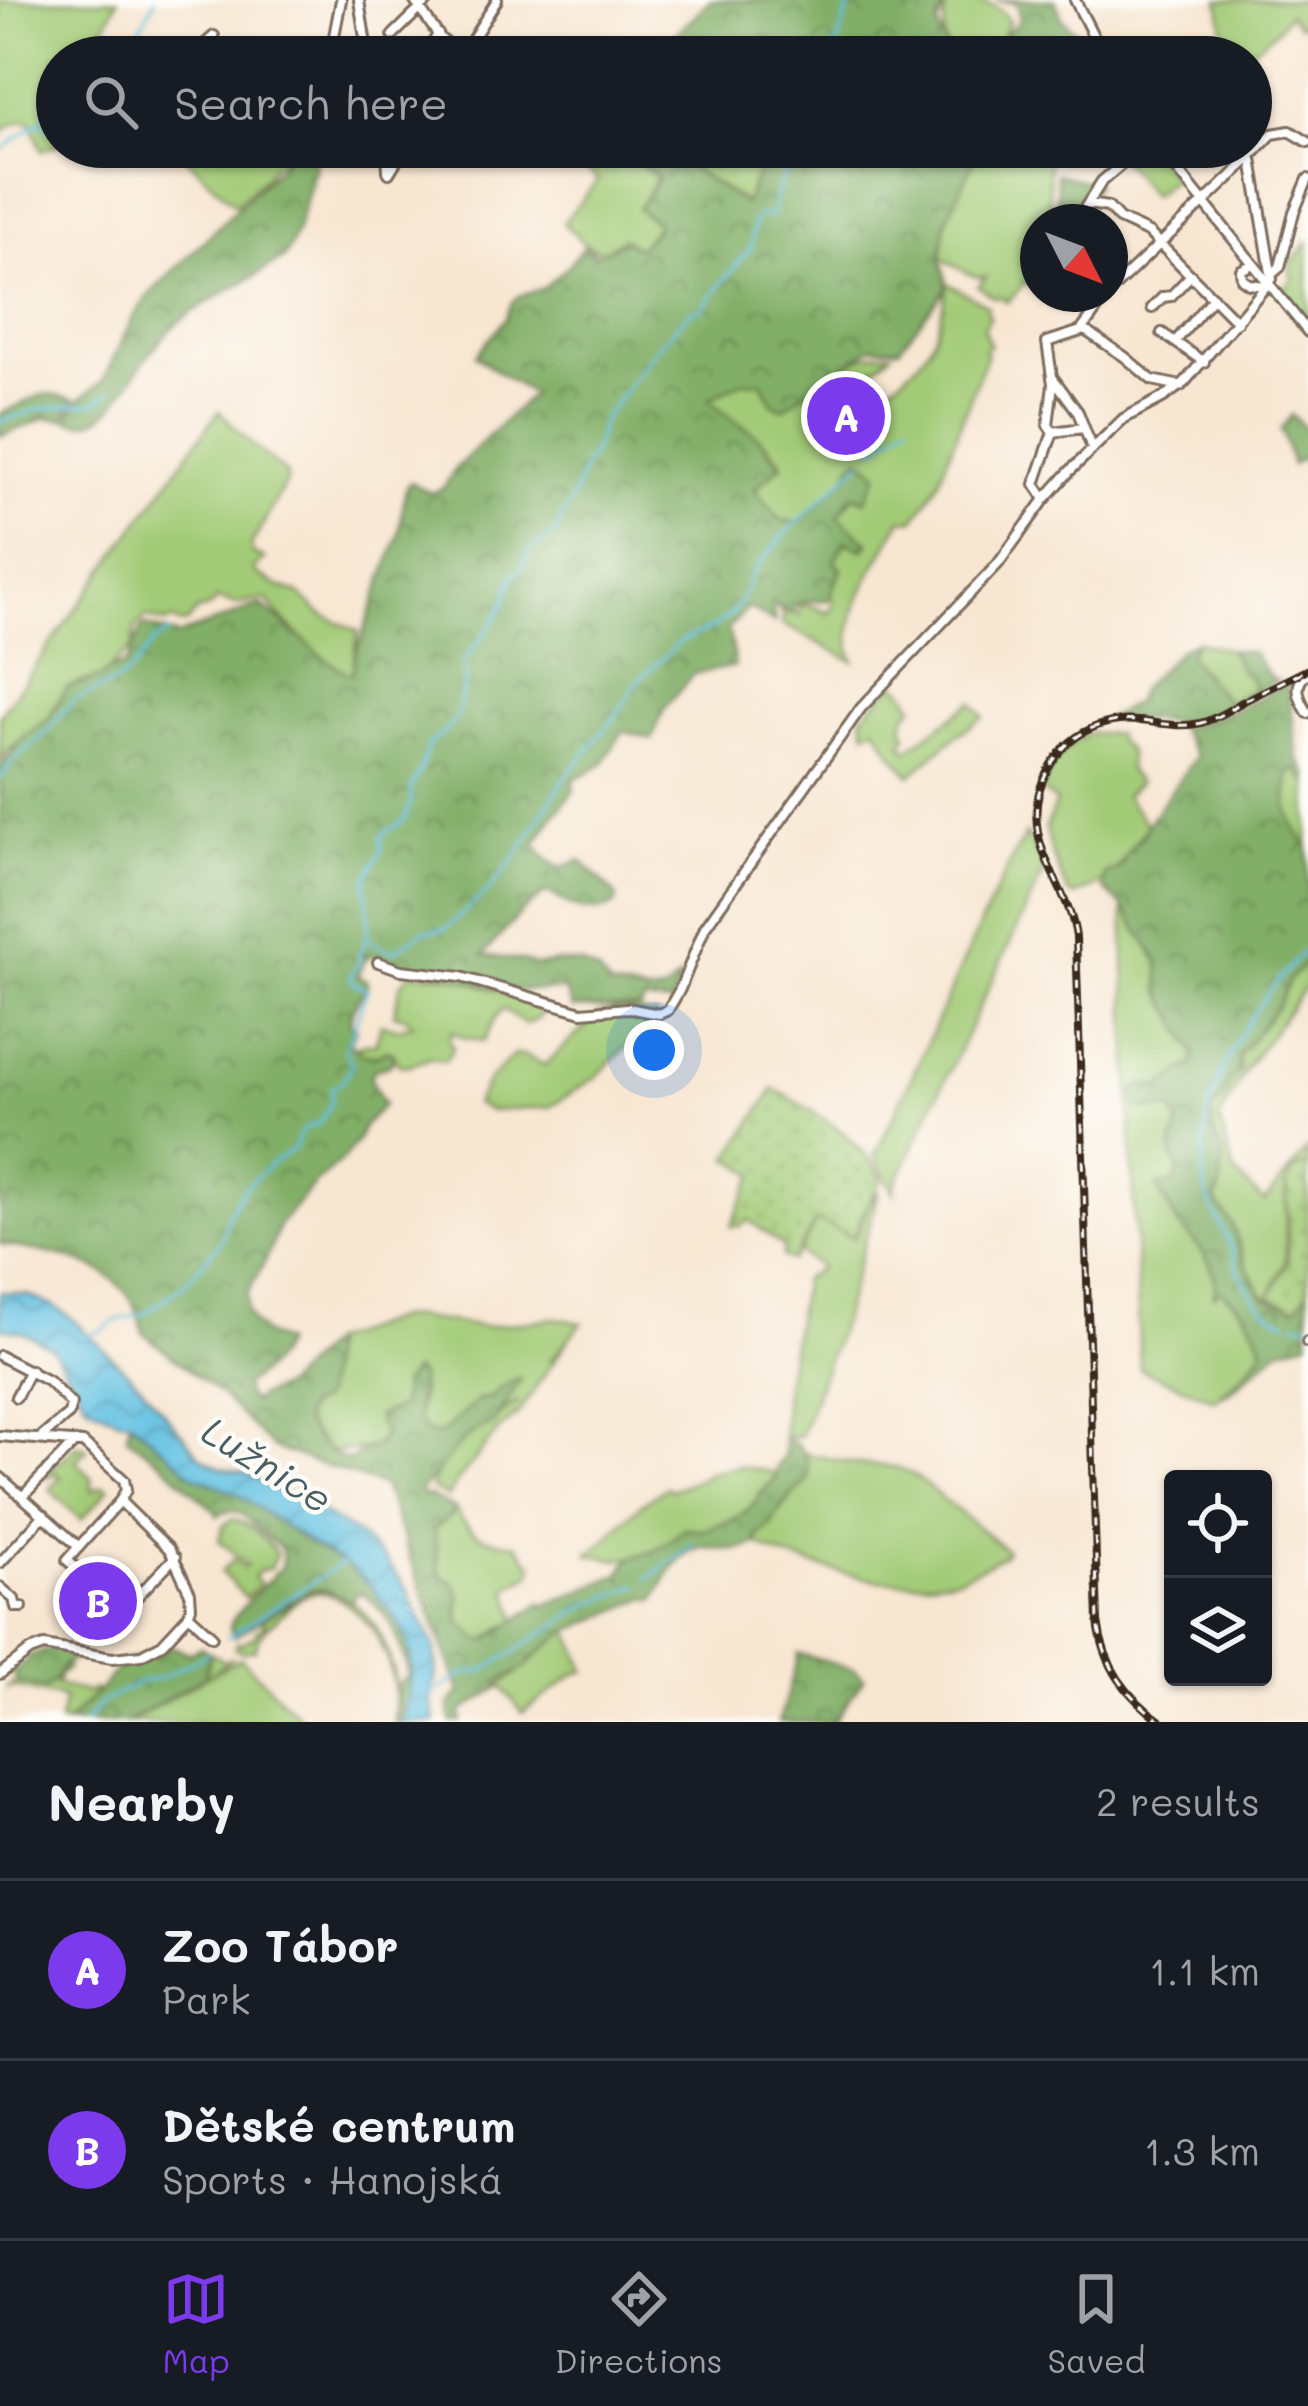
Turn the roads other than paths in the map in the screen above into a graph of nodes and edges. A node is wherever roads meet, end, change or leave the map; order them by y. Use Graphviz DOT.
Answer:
graph roads {
  1 [pos="341,0"];
  2 [pos="358,0"];
  3 [pos="497,0"];
  4 [pos="1075,0"];
  5 [pos="421,3"];
  6 [pos="438,34"];
  7 [pos="393,35"];
  8 [pos="334,36"];
  9 [pos="364,36"];
  10 [pos="474,36"];
  11 [pos="1093,36"];
  12 [pos="1272,134"];
  13 [pos="1308,142"];
  14 [pos="1118,168"];
  15 [pos="1177,168"];
  16 [pos="1183,168"];
  17 [pos="1235,168"];
  18 [pos="1253,168"];
  19 [pos="1180,172"];
  20 [pos="1308,179"];
  21 [pos="1203,202"];
  22 [pos="1088,204"];
  23 [pos="1128,223"];
  24 [pos="1160,243"];
  25 [pos="1253,264"];
  26 [pos="1128,274"];
  27 [pos="1191,275"];
  28 [pos="1268,281"];
  29 [pos="1213,297"];
  30 [pos="1152,308"];
  31 [pos="1095,312"];
  32 [pos="1237,322"];
  33 [pos="1083,329"];
  34 [pos="1308,332"];
  35 [pos="1162,333"];
  36 [pos="1175,342"];
  37 [pos="1204,362"];
  38 [pos="1052,377"];
  39 [pos="1181,386"];
  40 [pos="1084,428"];
  41 [pos="1054,431"];
  42 [pos="1093,449"];
  43 [pos="1045,499"];
  44 [pos="1308,673"];
  45 [pos="1308,713"];
  46 [pos="378,962"];
  47 [pos="2,1360"];
  48 [pos="30,1370"];
  49 [pos="16,1397"];
  50 [pos="0,1436"];
  51 [pos="38,1440"];
  52 [pos="52,1440"];
  53 [pos="76,1441"];
  54 [pos="64,1452"];
  55 [pos="0,1477"];
  56 [pos="22,1496"];
  57 [pos="120,1501"];
  58 [pos="44,1515"];
  59 [pos="79,1546"];
  60 [pos="175,1558"];
  61 [pos="0,1563"];
  62 [pos="0,1587"];
  63 [pos="14,1599"];
  64 [pos="188,1615"];
  65 [pos="212,1636"];
  66 [pos="0,1674"];
  1 -- 8 [label="street"];
  2 -- 9 [label="street"];
  3 -- 10 [label="street"];
  4 -- 11 [label="street"];
  5 -- 6 [label="street"];
  5 -- 7 [label="street"];
  12 -- 13 [label="street"];
  14 -- 22 [label="street"];
  15 -- 19 [label="street"];
  16 -- 19 [label="street"];
  17 -- 21 [label="street"];
  18 -- 28 [label="street"];
  19 -- 21 [label="street"];
  20 -- 28 [label="street"];
  21 -- 24 [label="street"];
  21 -- 25 [label="street"];
  23 -- 24 [label="street"];
  24 -- 26 [label="street"];
  24 -- 27 [label="street"];
  25 -- 28 [label="street"];
  25 -- 28 [label="street"];
  27 -- 29 [label="street"];
  27 -- 30 [label="street"];
  28 -- 32 [label="street"];
  28 -- 34 [label="street"];
  29 -- 32 [label="street"];
  29 -- 36 [label="street"];
  31 -- 33 [label="street"];
  32 -- 37 [label="street"];
  33 -- 38 [label="street"];
  33 -- 39 [label="street"];
  35 -- 36 [label="street"];
  36 -- 37 [label="street"];
  37 -- 39 [label="street"];
  38 -- 40 [label="street"];
  38 -- 41 [label="street"];
  39 -- 42 [label="street"];
  40 -- 41 [label="street"];
  40 -- 42 [label="street"];
  41 -- 43 [label="street"];
  42 -- 43 [label="street"];
  43 -- 46 [label="street"];
  44 -- 45 [label="street"];
  47 -- 48 [label="street"];
  48 -- 49 [label="street"];
  48 -- 51 [label="street"];
  50 -- 51 [label="street"];
  51 -- 52 [label="street"];
  52 -- 53 [label="street"];
  52 -- 54 [label="street"];
  53 -- 54 [label="street"];
  53 -- 57 [label="street"];
  54 -- 56 [label="street"];
  55 -- 56 [label="street"];
  56 -- 58 [label="street"];
  57 -- 59 [label="street"];
  57 -- 60 [label="street"];
  58 -- 59 [label="street"];
  58 -- 61 [label="street"];
  59 -- 60 [label="street"];
  60 -- 64 [label="street"];
  62 -- 63 [label="street"];
  64 -- 65 [label="street"];
  64 -- 66 [label="street"];
}
